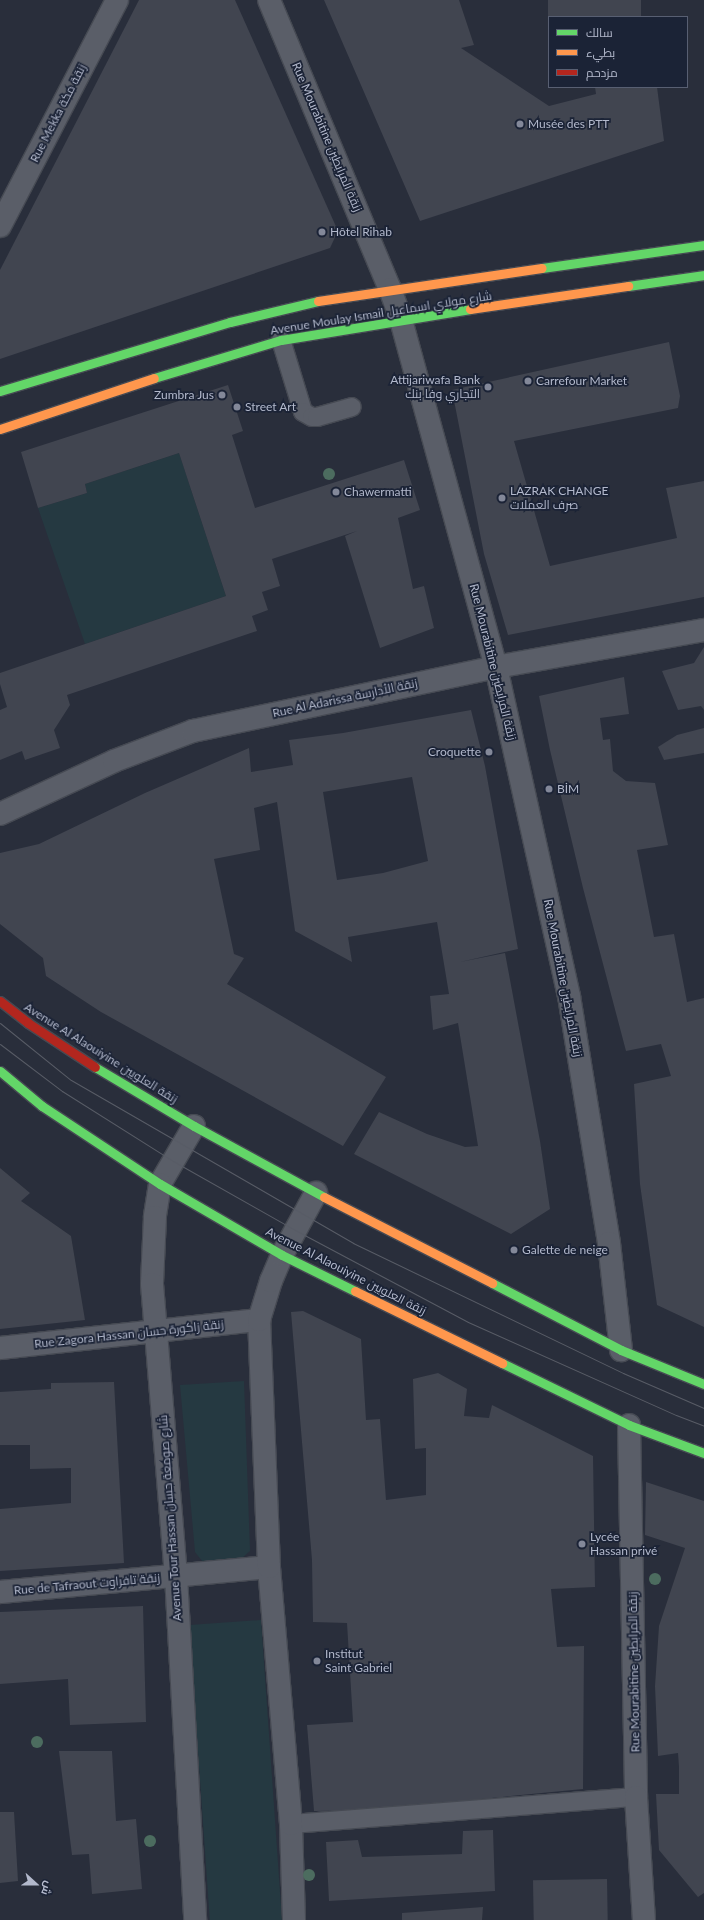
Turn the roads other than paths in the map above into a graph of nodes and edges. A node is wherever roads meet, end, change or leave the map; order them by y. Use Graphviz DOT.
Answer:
graph roads {
  1 [pos="116,0"];
  2 [pos="269,0"];
  3 [pos="0,226"];
  4 [pos="704,245"];
  5 [pos="704,275"];
  6 [pos="390,289"];
  7 [pos="401,320"];
  8 [pos="280,336"];
  9 [pos="0,391"];
  10 [pos="352,407"];
  11 [pos="0,429"];
  12 [pos="704,630"];
  13 [pos="496,667"];
  14 [pos="0,814"];
  15 [pos="0,1001"];
  16 [pos="0,1071"];
  17 [pos="194,1126"];
  18 [pos="160,1184"];
  19 [pos="316,1193"];
  20 [pos="282,1255"];
  21 [pos="259,1320"];
  22 [pos="156,1330"];
  23 [pos="0,1348"];
  24 [pos="621,1350"];
  25 [pos="704,1384"];
  26 [pos="629,1425"];
  27 [pos="704,1453"];
  28 [pos="269,1568"];
  29 [pos="176,1576"];
  30 [pos="0,1592"];
  31 [pos="636,1797"];
  32 [pos="291,1824"];
  33 [pos="195,1920"];
  34 [pos="294,1920"];
  35 [pos="644,1920"];
  1 -- 3 [label="street, Rue Mekka زنقة مكة"];
  2 -- 6 [label="street, Rue Mourabitine زنقة المرابطين"];
  4 -- 6 [label="main road, Avenue Moulay Ismail شارع مولاي اسماعيل"];
  5 -- 7 [label="main road, Avenue Moulay Ismail شارع مولاي اسماعيل"];
  6 -- 7 [label="street, Rue Mourabitine زنقة المرابطين"];
  6 -- 9 [label="main road, Avenue Moulay Ismail شارع مولاي اسماعيل"];
  7 -- 8 [label="main road, Avenue Moulay Ismail شارع مولاي اسماعيل"];
  7 -- 13 [label="street, Rue Mourabitine زنقة المرابطين"];
  8 -- 10 [label="lane"];
  8 -- 11 [label="main road, Avenue Moulay Ismail شارع مولاي اسماعيل"];
  12 -- 13 [label="street, Rue Al Adarissa زنقة الأدارسة"];
  13 -- 14 [label="street, Rue Al Adarissa زنقة الأدارسة"];
  13 -- 24 [label="street, Rue Mourabitine زنقة المرابطين"];
  15 -- 17 [label="main road, Avenue Al Alaouiyine زنقة العلويين"];
  16 -- 18 [label="main road, Avenue Al Alaouiyine زنقة العلويين"];
  17 -- 18 [label="street, Avenue Tour Hassan شارع صومعة حسان"];
  17 -- 19 [label="main road, Avenue Al Alaouiyine زنقة العلويين"];
  18 -- 20 [label="main road, Avenue Al Alaouiyine زنقة العلويين"];
  18 -- 22 [label="street, Avenue Tour Hassan شارع صومعة حسان"];
  19 -- 20 [label="street"];
  19 -- 24 [label="main road, Avenue Al Alaouiyine زنقة العلويين"];
  20 -- 21 [label="street"];
  20 -- 26 [label="main road, Avenue Al Alaouiyine زنقة العلويين"];
  21 -- 22 [label="street, Rue Zagora Hassan زنقة زاكورة حسان"];
  21 -- 28 [label="street"];
  22 -- 23 [label="street, Rue Zagora Hassan زنقة زاكورة حسان"];
  22 -- 29 [label="street, Avenue Tour Hassan شارع صومعة حسان"];
  24 -- 25 [label="main road, Avenue Al Alaouiyine زنقة العلويين"];
  26 -- 27 [label="main road, Avenue Al Alaouiyine زنقة العلويين"];
  26 -- 31 [label="street, Rue Mourabitine زنقة المرابطين"];
  28 -- 29 [label="street, Rue de Tafraout زنقة تافراوت"];
  28 -- 32 [label="street"];
  29 -- 30 [label="street, Rue de Tafraout زنقة تافراوت"];
  29 -- 33 [label="street, Avenue Tour Hassan شارع صومعة حسان"];
  31 -- 32 [label="lane"];
  31 -- 35 [label="street, Rue Mourabitine زنقة المرابطين"];
  32 -- 34 [label="street"];
}
